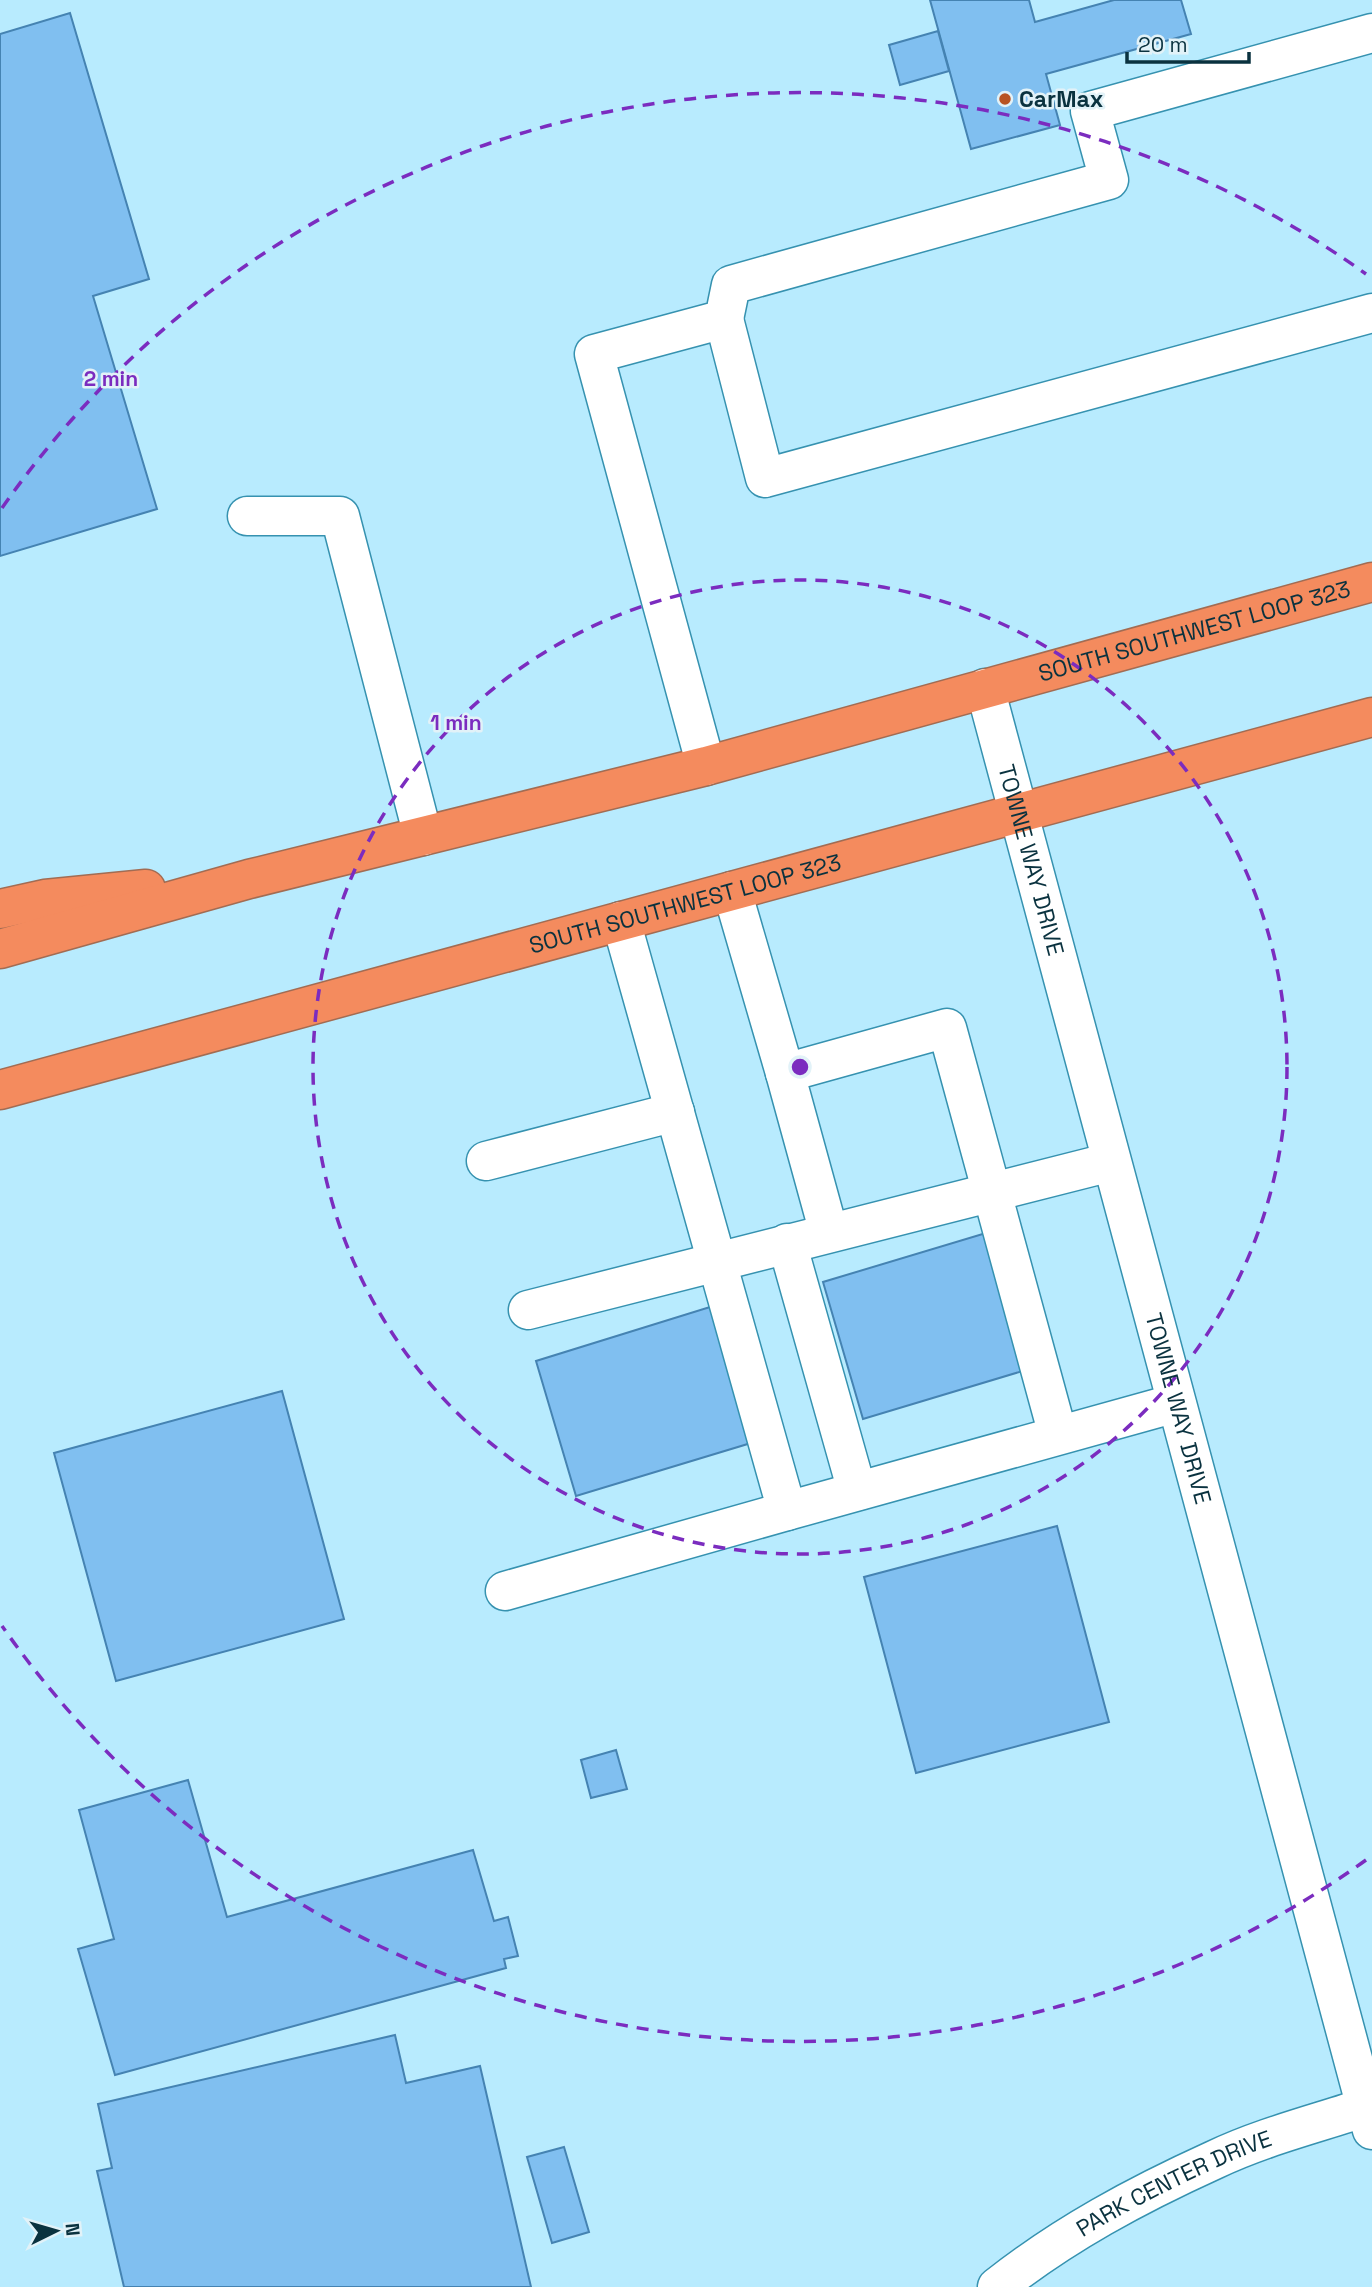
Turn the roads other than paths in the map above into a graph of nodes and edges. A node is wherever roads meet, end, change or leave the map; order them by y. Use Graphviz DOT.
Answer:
graph roads {
  1 [pos="1372,33"];
  2 [pos="1372,313"];
  3 [pos="724,319"];
  4 [pos="247,516"];
  5 [pos="1372,582"];
  6 [pos="985,688"];
  7 [pos="1372,717"];
  8 [pos="706,766"];
  9 [pos="1018,813"];
  10 [pos="423,836"];
  11 [pos="249,879"];
  12 [pos="732,891"];
  13 [pos="0,909"];
  14 [pos="621,921"];
  15 [pos="0,949"];
  16 [pos="785,1073"];
  17 [pos="0,1090"];
  18 [pos="675,1112"];
  19 [pos="485,1161"];
  20 [pos="1111,1162"];
  21 [pos="992,1192"];
  22 [pos="829,1233"];
  23 [pos="788,1243"];
  24 [pos="716,1261"];
  25 [pos="528,1310"];
  26 [pos="1175,1402"];
  27 [pos="1058,1435"];
  28 [pos="857,1491"];
  29 [pos="787,1511"];
  30 [pos="505,1591"];
  31 [pos="1369,2118"];
  32 [pos="997,2287"];
  1 -- 3 [label="street"];
  2 -- 3 [label="street"];
  3 -- 8 [label="street"];
  4 -- 10 [label="street"];
  5 -- 6 [label="highway, SOUTH SOUTHWEST LOOP 323"];
  6 -- 8 [label="highway, SOUTH SOUTHWEST LOOP 323"];
  6 -- 9 [label="street, TOWNE WAY DRIVE"];
  7 -- 9 [label="highway, SOUTH SOUTHWEST LOOP 323"];
  8 -- 10 [label="highway, SOUTH SOUTHWEST LOOP 323"];
  9 -- 12 [label="highway, SOUTH SOUTHWEST LOOP 323"];
  9 -- 20 [label="street, TOWNE WAY DRIVE"];
  10 -- 11 [label="highway, SOUTH SOUTHWEST LOOP 323"];
  11 -- 13 [label="highway"];
  11 -- 15 [label="highway, SOUTH SOUTHWEST LOOP 323"];
  12 -- 14 [label="highway, SOUTH SOUTHWEST LOOP 323"];
  12 -- 16 [label="street"];
  14 -- 17 [label="highway, SOUTH SOUTHWEST LOOP 323"];
  14 -- 18 [label="street"];
  16 -- 21 [label="street"];
  16 -- 22 [label="street"];
  18 -- 19 [label="street"];
  18 -- 24 [label="street"];
  20 -- 21 [label="street"];
  20 -- 26 [label="street, TOWNE WAY DRIVE"];
  21 -- 22 [label="street"];
  21 -- 27 [label="street"];
  22 -- 23 [label="street"];
  23 -- 24 [label="street"];
  23 -- 28 [label="street"];
  24 -- 25 [label="street"];
  24 -- 29 [label="street"];
  26 -- 27 [label="street"];
  26 -- 31 [label="street, TOWNE WAY DRIVE"];
  27 -- 28 [label="street"];
  28 -- 29 [label="street"];
  29 -- 30 [label="street"];
  31 -- 32 [label="street, PARK CENTER DRIVE"];
}
